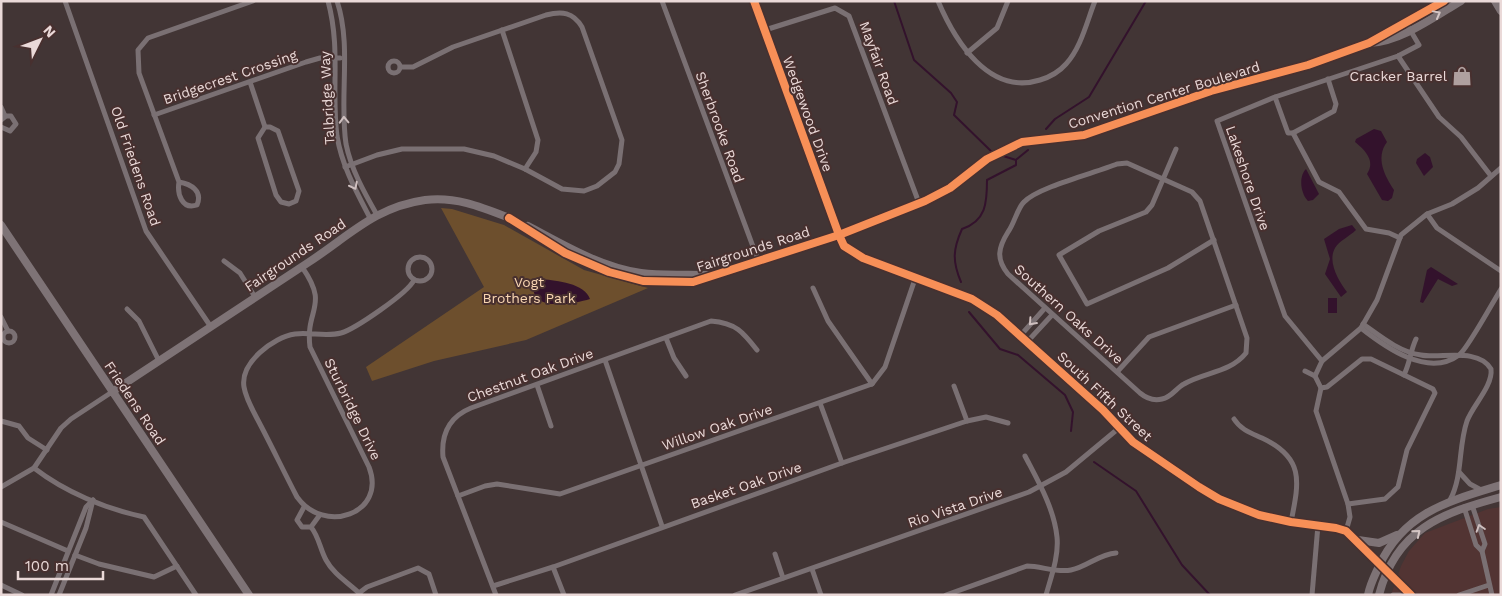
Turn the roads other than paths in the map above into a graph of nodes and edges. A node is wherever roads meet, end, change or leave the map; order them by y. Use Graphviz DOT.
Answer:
graph roads {
  1 [pos="65,1"];
  2 [pos="253,1"];
  3 [pos="328,1"];
  4 [pos="337,1"];
  5 [pos="662,1"];
  6 [pos="754,1"];
  7 [pos="938,1"];
  8 [pos="1008,1"];
  9 [pos="1095,1"];
  10 [pos="1444,1"];
  11 [pos="1461,1"];
  12 [pos="1495,1"];
  13 [pos="1501,11"];
  14 [pos="1408,26"];
  15 [pos="502,30"];
  16 [pos="765,30"];
  17 [pos="967,53"];
  18 [pos="1398,56"];
  19 [pos="336,58"];
  20 [pos="343,58"];
  21 [pos="401,67"];
  22 [pos="1328,79"];
  23 [pos="250,82"];
  24 [pos="1275,97"];
  25 [pos="1,107"];
  26 [pos="154,115"];
  27 [pos="3,118"];
  28 [pos="1,127"];
  29 [pos="265,127"];
  30 [pos="1293,133"];
  31 [pos="1176,149"];
  32 [pos="352,164"];
  33 [pos="345,167"];
  34 [pos="1501,168"];
  35 [pos="524,169"];
  36 [pos="1491,176"];
  37 [pos="1162,177"];
  38 [pos="179,182"];
  39 [pos="919,203"];
  40 [pos="1427,214"];
  41 [pos="373,216"];
  42 [pos="1,225"];
  43 [pos="839,235"];
  44 [pos="1400,238"];
  45 [pos="1214,240"];
  46 [pos="758,260"];
  47 [pos="224,261"];
  48 [pos="302,266"];
  49 [pos="1501,271"];
  50 [pos="915,279"];
  51 [pos="414,280"];
  52 [pos="813,288"];
  53 [pos="1501,289"];
  54 [pos="256,297"];
  55 [pos="1236,305"];
  56 [pos="127,308"];
  57 [pos="1045,308"];
  58 [pos="1052,315"];
  59 [pos="1,317"];
  60 [pos="1362,326"];
  61 [pos="210,327"];
  62 [pos="8,331"];
  63 [pos="309,334"];
  64 [pos="1020,336"];
  65 [pos="666,338"];
  66 [pos="1416,340"];
  67 [pos="1027,342"];
  68 [pos="757,350"];
  69 [pos="1411,352"];
  70 [pos="1460,355"];
  71 [pos="1409,359"];
  72 [pos="605,360"];
  73 [pos="1322,361"];
  74 [pos="158,362"];
  75 [pos="1305,371"];
  76 [pos="1117,372"];
  77 [pos="1404,375"];
  78 [pos="686,376"];
  79 [pos="1315,376"];
  80 [pos="872,384"];
  81 [pos="537,385"];
  82 [pos="954,386"];
  83 [pos="1321,388"];
  84 [pos="112,392"];
  85 [pos="820,403"];
  86 [pos="1234,419"];
  87 [pos="1,421"];
  88 [pos="967,421"];
  89 [pos="1008,423"];
  90 [pos="551,426"];
  91 [pos="1119,428"];
  92 [pos="46,450"];
  93 [pos="1026,456"];
  94 [pos="842,463"];
  95 [pos="642,465"];
  96 [pos="34,468"];
  97 [pos="1459,472"];
  98 [pos="1501,485"];
  99 [pos="1041,486"];
  100 [pos="1,487"];
  101 [pos="1483,491"];
  102 [pos="458,496"];
  103 [pos="1501,497"];
  104 [pos="93,500"];
  105 [pos="1450,500"];
  106 [pos="1348,504"];
  107 [pos="1472,504"];
  108 [pos="304,507"];
  109 [pos="1464,507"];
  110 [pos="319,516"];
  111 [pos="1,522"];
  112 [pos="1292,522"];
  113 [pos="1318,525"];
  114 [pos="662,526"];
  115 [pos="311,527"];
  116 [pos="1346,531"];
  117 [pos="1403,531"];
  118 [pos="1356,540"];
  119 [pos="68,551"];
  120 [pos="1482,551"];
  121 [pos="1116,553"];
  122 [pos="775,554"];
  123 [pos="75,555"];
  124 [pos="1380,564"];
  125 [pos="177,566"];
  126 [pos="553,567"];
  127 [pos="1053,568"];
  128 [pos="812,569"];
  129 [pos="1387,572"];
  130 [pos="783,578"];
  131 [pos="1,585"];
  132 [pos="1489,585"];
  133 [pos="493,586"];
  134 [pos="360,594"];
  135 [pos="22,595"];
  136 [pos="51,595"];
  137 [pos="59,595"];
  138 [pos="196,595"];
  139 [pos="249,595"];
  140 [pos="436,595"];
  141 [pos="496,595"];
  142 [pos="564,595"];
  143 [pos="735,595"];
  144 [pos="821,595"];
  145 [pos="946,595"];
  146 [pos="1046,595"];
  147 [pos="1312,595"];
  148 [pos="1368,595"];
  149 [pos="1379,595"];
  150 [pos="1393,595"];
  151 [pos="1406,595"];
  152 [pos="1411,595"];
  153 [pos="1459,595"];
  154 [pos="1492,595"];
  1 -- 61 [label="street, Old Friedens Road"];
  2 -- 26 [label="street"];
  3 -- 19 [label="street, Talbridge Way"];
  4 -- 20 [label="street, Talbridge Way"];
  5 -- 46 [label="street, Sherbrooke Road"];
  6 -- 16 [label="street, Wedgewood Drive"];
  7 -- 17 [label="street"];
  8 -- 17 [label="street"];
  9 -- 17 [label="street"];
  10 -- 14 [label="street, Convention Center Boulevard"];
  14 -- 11 [label="street, Convention Center Boulevard, one-way"];
  12 -- 13 [label="street"];
  14 -- 18 [label="street, Lakeshore Drive"];
  14 -- 39 [label="street, Convention Center Boulevard"];
  15 -- 21 [label="street"];
  15 -- 35 [label="street"];
  15 -- 35 [label="street"];
  16 -- 39 [label="street, Mayfair Road"];
  16 -- 43 [label="street, Wedgewood Drive"];
  18 -- 22 [label="street, Lakeshore Drive"];
  18 -- 36 [label="street"];
  19 -- 20 [label="street, Bridgecrest Crossing"];
  19 -- 23 [label="street, Bridgecrest Crossing"];
  19 -- 33 [label="street, Talbridge Way"];
  32 -- 20 [label="street, Talbridge Way, one-way"];
  22 -- 24 [label="street, Lakeshore Drive"];
  22 -- 30 [label="street"];
  23 -- 26 [label="street, Bridgecrest Crossing"];
  23 -- 29 [label="street"];
  24 -- 30 [label="street"];
  24 -- 73 [label="street, Lakeshore Drive"];
  25 -- 27 [label="street"];
  26 -- 38 [label="street"];
  27 -- 28 [label="street"];
  29 -- 29 [label="street"];
  30 -- 44 [label="street"];
  31 -- 37 [label="street"];
  32 -- 33 [label="street"];
  32 -- 35 [label="street"];
  32 -- 41 [label="street, Talbridge Way"];
  33 -- 41 [label="street, Talbridge Way, one-way"];
  34 -- 36 [label="street"];
  36 -- 40 [label="street"];
  37 -- 45 [label="street, Southern Oaks Drive"];
  37 -- 45 [label="street"];
  37 -- 57 [label="street, Southern Oaks Drive"];
  38 -- 38 [label="street"];
  39 -- 43 [label="street, Convention Center Boulevard"];
  40 -- 44 [label="street"];
  40 -- 49 [label="street"];
  41 -- 46 [label="street, Fairgrounds Road"];
  41 -- 48 [label="street, Fairgrounds Road"];
  42 -- 84 [label="street, Friedens Road"];
  43 -- 46 [label="street, Fairgrounds Road"];
  43 -- 50 [label="street, South Fifth Street"];
  44 -- 60 [label="street"];
  45 -- 55 [label="street, Southern Oaks Drive"];
  47 -- 54 [label="street"];
  48 -- 54 [label="street, Fairgrounds Road"];
  48 -- 63 [label="street, Sturbridge Drive"];
  50 -- 64 [label="street, South Fifth Street"];
  50 -- 80 [label="street"];
  51 -- 51 [label="street"];
  51 -- 63 [label="street"];
  52 -- 80 [label="street"];
  53 -- 70 [label="street"];
  54 -- 61 [label="street, Fairgrounds Road"];
  55 -- 76 [label="street"];
  55 -- 76 [label="street, Southern Oaks Drive"];
  56 -- 74 [label="street"];
  57 -- 58 [label="street, Southern Oaks Drive"];
  57 -- 64 [label="street, one-way"];
  58 -- 67 [label="street"];
  58 -- 76 [label="street, Southern Oaks Drive"];
  59 -- 62 [label="street"];
  60 -- 69 [label="street"];
  60 -- 71 [label="street"];
  60 -- 73 [label="street"];
  61 -- 74 [label="street, Fairgrounds Road"];
  63 -- 108 [label="street"];
  63 -- 110 [label="street, Sturbridge Drive"];
  64 -- 67 [label="street, South Fifth Street"];
  65 -- 68 [label="street, Chestnut Oak Drive"];
  65 -- 72 [label="street, Chestnut Oak Drive"];
  65 -- 78 [label="street"];
  66 -- 69 [label="street"];
  67 -- 91 [label="street, South Fifth Street"];
  69 -- 70 [label="street"];
  69 -- 71 [label="street"];
  70 -- 71 [label="street"];
  70 -- 97 [label="street"];
  71 -- 77 [label="street"];
  72 -- 81 [label="street, Chestnut Oak Drive"];
  72 -- 95 [label="street"];
  73 -- 79 [label="street"];
  74 -- 84 [label="street, Fairgrounds Road"];
  75 -- 79 [label="street"];
  77 -- 83 [label="street"];
  77 -- 106 [label="street"];
  79 -- 83 [label="street"];
  80 -- 85 [label="street, Willow Oak Drive"];
  81 -- 90 [label="street"];
  81 -- 102 [label="street, Chestnut Oak Drive"];
  82 -- 88 [label="street"];
  83 -- 106 [label="street"];
  84 -- 92 [label="street"];
  84 -- 139 [label="street, Friedens Road"];
  85 -- 94 [label="street"];
  85 -- 95 [label="street, Willow Oak Drive"];
  86 -- 112 [label="street"];
  87 -- 92 [label="street"];
  88 -- 89 [label="street, Basket Oak Drive"];
  88 -- 94 [label="street, Basket Oak Drive"];
  91 -- 99 [label="street, Rio Vista Drive"];
  91 -- 112 [label="street, South Fifth Street"];
  92 -- 96 [label="street"];
  93 -- 99 [label="street"];
  94 -- 114 [label="street, Basket Oak Drive"];
  95 -- 102 [label="street, Willow Oak Drive"];
  95 -- 114 [label="street"];
  96 -- 100 [label="street"];
  96 -- 104 [label="street"];
  97 -- 101 [label="street"];
  97 -- 105 [label="street"];
  98 -- 101 [label="street"];
  99 -- 127 [label="street"];
  99 -- 128 [label="street, Rio Vista Drive"];
  101 -- 105 [label="street"];
  101 -- 109 [label="street"];
  102 -- 133 [label="street, Chestnut Oak Drive"];
  103 -- 107 [label="street"];
  104 -- 119 [label="street"];
  104 -- 123 [label="street"];
  104 -- 125 [label="street"];
  105 -- 117 [label="street"];
  106 -- 116 [label="street"];
  107 -- 109 [label="street"];
  120 -- 107 [label="street, one-way"];
  108 -- 110 [label="street"];
  108 -- 115 [label="street"];
  109 -- 120 [label="street"];
  129 -- 109 [label="street, one-way"];
  110 -- 115 [label="street"];
  111 -- 119 [label="street"];
  112 -- 113 [label="street, South Fifth Street"];
  113 -- 116 [label="street, South Fifth Street"];
  113 -- 147 [label="street"];
  114 -- 126 [label="street, Basket Oak Drive"];
  115 -- 134 [label="street"];
  116 -- 118 [label="street, South Fifth Street"];
  117 -- 118 [label="street"];
  117 -- 124 [label="street"];
  118 -- 124 [label="street, South Fifth Street"];
  119 -- 136 [label="street"];
  120 -- 132 [label="street"];
  121 -- 127 [label="street"];
  122 -- 130 [label="street"];
  123 -- 125 [label="street"];
  123 -- 137 [label="street"];
  124 -- 129 [label="street, South Fifth Street"];
  124 -- 148 [label="street"];
  125 -- 138 [label="street"];
  126 -- 133 [label="street, Basket Oak Drive"];
  126 -- 142 [label="street"];
  127 -- 145 [label="street"];
  127 -- 146 [label="street"];
  128 -- 130 [label="street, Rio Vista Drive"];
  128 -- 144 [label="street"];
  129 -- 149 [label="street"];
  129 -- 152 [label="street"];
  130 -- 143 [label="street, Rio Vista Drive"];
  131 -- 135 [label="street"];
  132 -- 153 [label="street"];
  132 -- 154 [label="street"];
  133 -- 141 [label="street, Chestnut Oak Drive"];
  134 -- 140 [label="street"];
  150 -- 151 [label="street"];
}
